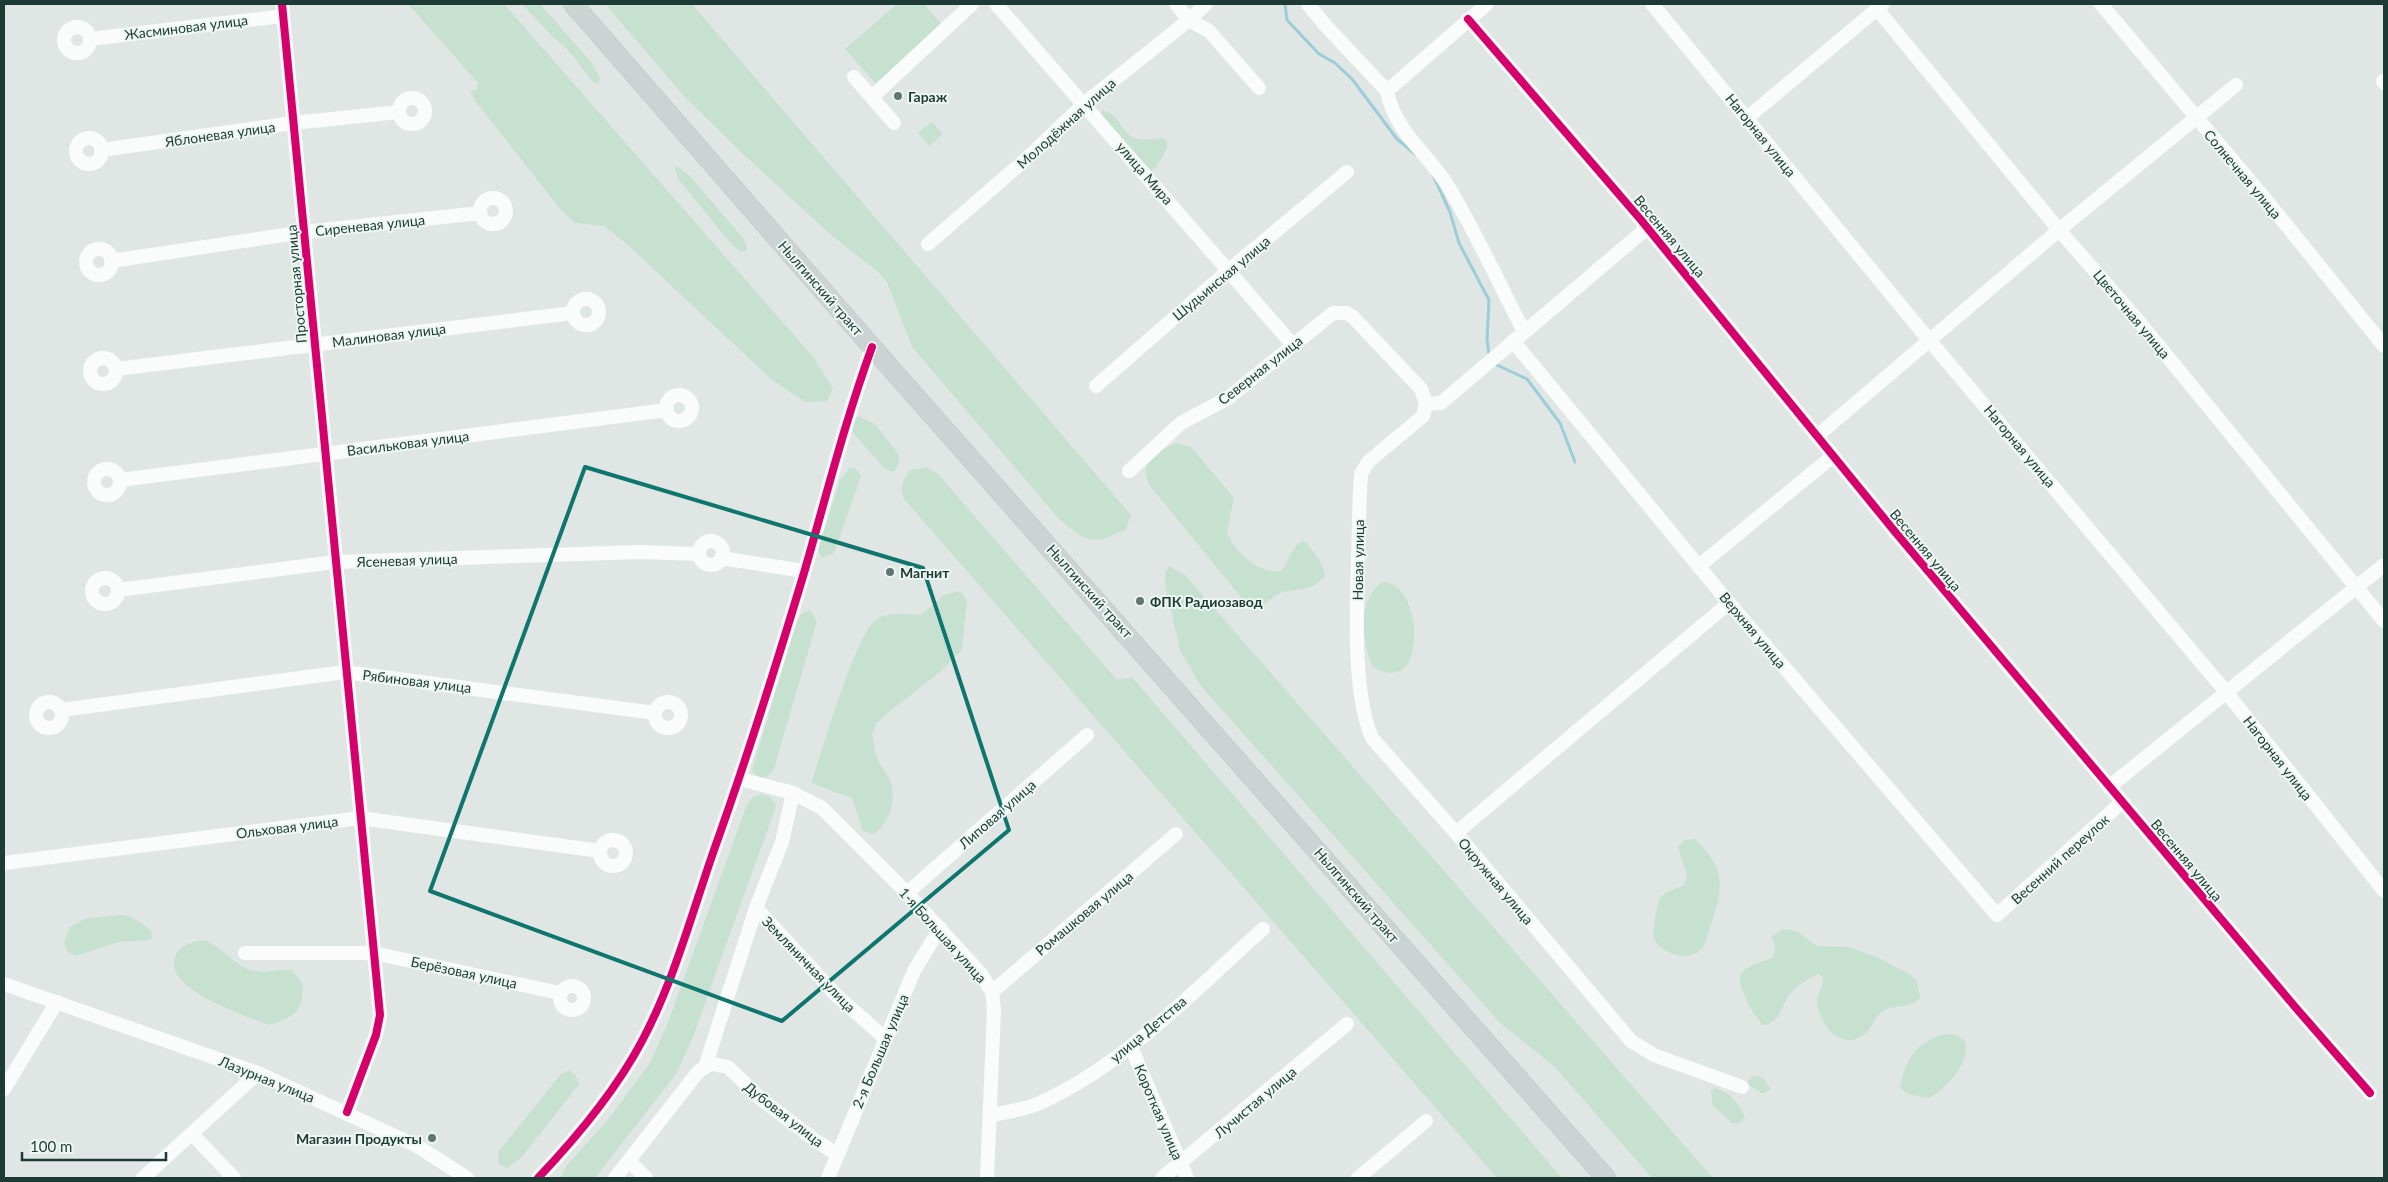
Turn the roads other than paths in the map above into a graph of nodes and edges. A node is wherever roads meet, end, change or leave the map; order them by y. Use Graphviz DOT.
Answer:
graph roads {
  1 [pos="573,4"];
  2 [pos="972,4"];
  3 [pos="996,4"];
  4 [pos="1176,4"];
  5 [pos="1206,4"];
  6 [pos="1308,4"];
  7 [pos="1488,4"];
  8 [pos="1652,4"];
  9 [pos="2101,4"];
  10 [pos="1880,6"];
  11 [pos="283,10"];
  12 [pos="1468,19"];
  13 [pos="1189,20"];
  14 [pos="90,39"];
  15 [pos="854,77"];
  16 [pos="2236,85"];
  17 [pos="1259,88"];
  18 [pos="1387,91"];
  19 [pos="873,96"];
  20 [pos="1085,103"];
  21 [pos="399,112"];
  22 [pos="1747,118"];
  23 [pos="2196,120"];
  24 [pos="894,123"];
  25 [pos="293,124"];
  26 [pos="101,150"];
  27 [pos="1347,172"];
  28 [pos="480,213"];
  29 [pos="1647,228"];
  30 [pos="2059,230"];
  31 [pos="304,232"];
  32 [pos="928,244"];
  33 [pos="111,261"];
  34 [pos="1229,270"];
  35 [pos="573,313"];
  36 [pos="1524,332"];
  37 [pos="1929,340"];
  38 [pos="1513,341"];
  39 [pos="314,344"];
  40 [pos="1292,344"];
  41 [pos="2384,346"];
  42 [pos="872,347"];
  43 [pos="116,369"];
  44 [pos="1096,386"];
  45 [pos="1426,404"];
  46 [pos="667,410"];
  47 [pos="1817,436"];
  48 [pos="324,453"];
  49 [pos="1833,456"];
  50 [pos="1129,470"];
  51 [pos="120,480"];
  52 [pos="335,562"];
  53 [pos="2384,565"];
  54 [pos="1700,566"];
  55 [pos="804,571"];
  56 [pos="2357,588"];
  57 [pos="118,590"];
  58 [pos="1729,603"];
  59 [pos="2384,621"];
  60 [pos="345,672"];
  61 [pos="2227,693"];
  62 [pos="61,710"];
  63 [pos="655,712"];
  64 [pos="1087,735"];
  65 [pos="740,779"];
  66 [pos="2109,787"];
  67 [pos="793,792"];
  68 [pos="2122,802"];
  69 [pos="360,818"];
  70 [pos="1456,833"];
  71 [pos="1176,834"];
  72 [pos="600,851"];
  73 [pos="4,863"];
  74 [pos="2384,891"];
  75 [pos="907,893"];
  76 [pos="756,908"];
  77 [pos="1997,916"];
  78 [pos="940,928"];
  79 [pos="1263,929"];
  80 [pos="246,952"];
  81 [pos="373,953"];
  82 [pos="4,984"];
  83 [pos="557,992"];
  84 [pos="992,992"];
  85 [pos="57,1002"];
  86 [pos="1347,1024"];
  87 [pos="886,1039"];
  88 [pos="1131,1047"];
  89 [pos="705,1067"];
  90 [pos="258,1073"];
  91 [pos="1742,1087"];
  92 [pos="4,1089"];
  93 [pos="2370,1093"];
  94 [pos="348,1112"];
  95 [pos="990,1116"];
  96 [pos="1426,1121"];
  97 [pos="192,1134"];
  98 [pos="838,1154"];
  99 [pos="630,1162"];
  100 [pos="1181,1164"];
  101 [pos="143,1178"];
  102 [pos="234,1178"];
  103 [pos="467,1178"];
  104 [pos="538,1178"];
  105 [pos="615,1178"];
  106 [pos="646,1178"];
  107 [pos="828,1178"];
  108 [pos="987,1178"];
  109 [pos="1162,1178"];
  110 [pos="1187,1178"];
  111 [pos="1358,1178"];
  112 [pos="1606,1178"];
  1 -- 42 [label="main road, Нылгинский тракт"];
  2 -- 19 [label="street"];
  3 -- 20 [label="street, улица Мира"];
  4 -- 13 [label="street"];
  5 -- 13 [label="street, Молодёжная улица"];
  6 -- 18 [label="street"];
  7 -- 12 [label="street"];
  8 -- 22 [label="street, Нагорная улица"];
  9 -- 23 [label="street, Солнечная улица"];
  10 -- 22 [label="street"];
  10 -- 30 [label="street, Цветочная улица"];
  11 -- 14 [label="street, Жасминовая улица"];
  11 -- 25 [label="street, Просторная улица"];
  12 -- 18 [label="street"];
  12 -- 29 [label="street, Весенняя улица"];
  13 -- 17 [label="street"];
  13 -- 20 [label="street, Молодёжная улица"];
  15 -- 19 [label="street"];
  16 -- 23 [label="street"];
  18 -- 36 [label="street"];
  19 -- 24 [label="street"];
  20 -- 32 [label="street, Молодёжная улица"];
  20 -- 34 [label="street, улица Мира"];
  21 -- 25 [label="street, Яблоневая улица"];
  22 -- 37 [label="street, Нагорная улица"];
  23 -- 30 [label="street"];
  23 -- 41 [label="street, Солнечная улица"];
  25 -- 26 [label="street, Яблоневая улица"];
  25 -- 31 [label="street, Просторная улица"];
  27 -- 34 [label="street, Шудьинская улица"];
  28 -- 31 [label="street, Сиреневая улица"];
  29 -- 36 [label="street"];
  29 -- 47 [label="street, Весенняя улица"];
  30 -- 37 [label="street"];
  30 -- 56 [label="street, Цветочная улица"];
  31 -- 33 [label="street, Сиреневая улица"];
  31 -- 39 [label="street, Просторная улица"];
  34 -- 40 [label="street, улица Мира"];
  34 -- 44 [label="street, Шудьинская улица"];
  35 -- 39 [label="street, Малиновая улица"];
  36 -- 38 [label="street"];
  37 -- 47 [label="street"];
  37 -- 61 [label="street, Нагорная улица"];
  38 -- 45 [label="street"];
  38 -- 54 [label="street, Верхняя улица"];
  39 -- 43 [label="street, Малиновая улица"];
  39 -- 48 [label="street, Просторная улица"];
  40 -- 45 [label="street, Северная улица"];
  40 -- 50 [label="street, Северная улица"];
  42 -- 55 [label="street"];
  42 -- 112 [label="main road, Нылгинский тракт"];
  45 -- 70 [label="street, Новая улица"];
  46 -- 48 [label="street, Васильковая улица"];
  47 -- 49 [label="street, Весенняя улица"];
  48 -- 51 [label="street, Васильковая улица"];
  48 -- 52 [label="street, Просторная улица"];
  49 -- 54 [label="street"];
  49 -- 66 [label="street, Весенняя улица"];
  52 -- 55 [label="street, Ясеневая улица"];
  52 -- 57 [label="street, Ясеневая улица"];
  52 -- 60 [label="street, Просторная улица"];
  53 -- 56 [label="street"];
  54 -- 58 [label="street, Верхняя улица"];
  55 -- 65 [label="street"];
  56 -- 59 [label="street, Цветочная улица"];
  56 -- 61 [label="street"];
  58 -- 70 [label="street, Окружная улица"];
  58 -- 77 [label="street, Верхняя улица"];
  60 -- 62 [label="street, Рябиновая улица"];
  60 -- 63 [label="street, Рябиновая улица"];
  60 -- 69 [label="street, Просторная улица"];
  61 -- 66 [label="street"];
  61 -- 74 [label="street, Нагорная улица"];
  64 -- 75 [label="street, Липовая улица"];
  65 -- 67 [label="street, 1-я Большая улица"];
  65 -- 104 [label="street"];
  66 -- 68 [label="street, Весенняя улица"];
  67 -- 75 [label="street, 1-я Большая улица"];
  67 -- 76 [label="street"];
  68 -- 77 [label="street, Весенний переулок"];
  68 -- 93 [label="street, Весенняя улица"];
  69 -- 72 [label="street, Ольховая улица"];
  69 -- 73 [label="street, Ольховая улица"];
  69 -- 81 [label="street, Просторная улица"];
  70 -- 91 [label="street, Окружная улица"];
  71 -- 84 [label="street, Ромашковая улица"];
  75 -- 78 [label="street, 1-я Большая улица"];
  76 -- 87 [label="street, Земляничная улица"];
  76 -- 89 [label="street"];
  78 -- 84 [label="street, 1-я Большая улица"];
  78 -- 87 [label="street, 2-я Большая улица"];
  79 -- 88 [label="street, улица Детства"];
  80 -- 81 [label="street, Берёзовая улица"];
  81 -- 83 [label="street, Берёзовая улица"];
  81 -- 94 [label="street, Просторная улица"];
  82 -- 85 [label="street, Лазурная улица"];
  84 -- 95 [label="street, 1-я Большая улица"];
  85 -- 90 [label="street, Лазурная улица"];
  85 -- 92 [label="street"];
  86 -- 100 [label="street, Лучистая улица"];
  87 -- 98 [label="street, 2-я Большая улица"];
  88 -- 95 [label="street, улица Детства"];
  88 -- 100 [label="street, Короткая улица"];
  89 -- 98 [label="street, Дубовая улица"];
  89 -- 99 [label="street"];
  90 -- 94 [label="street, Лазурная улица"];
  90 -- 97 [label="street"];
  94 -- 103 [label="street, Лазурная улица"];
  95 -- 108 [label="street, 1-я Большая улица"];
  96 -- 111 [label="street"];
  97 -- 101 [label="street"];
  97 -- 102 [label="street"];
  98 -- 107 [label="street, 2-я Большая улица"];
  99 -- 105 [label="street"];
  99 -- 106 [label="street"];
  100 -- 109 [label="street, Лучистая улица"];
  100 -- 110 [label="street, Короткая улица"];
}
